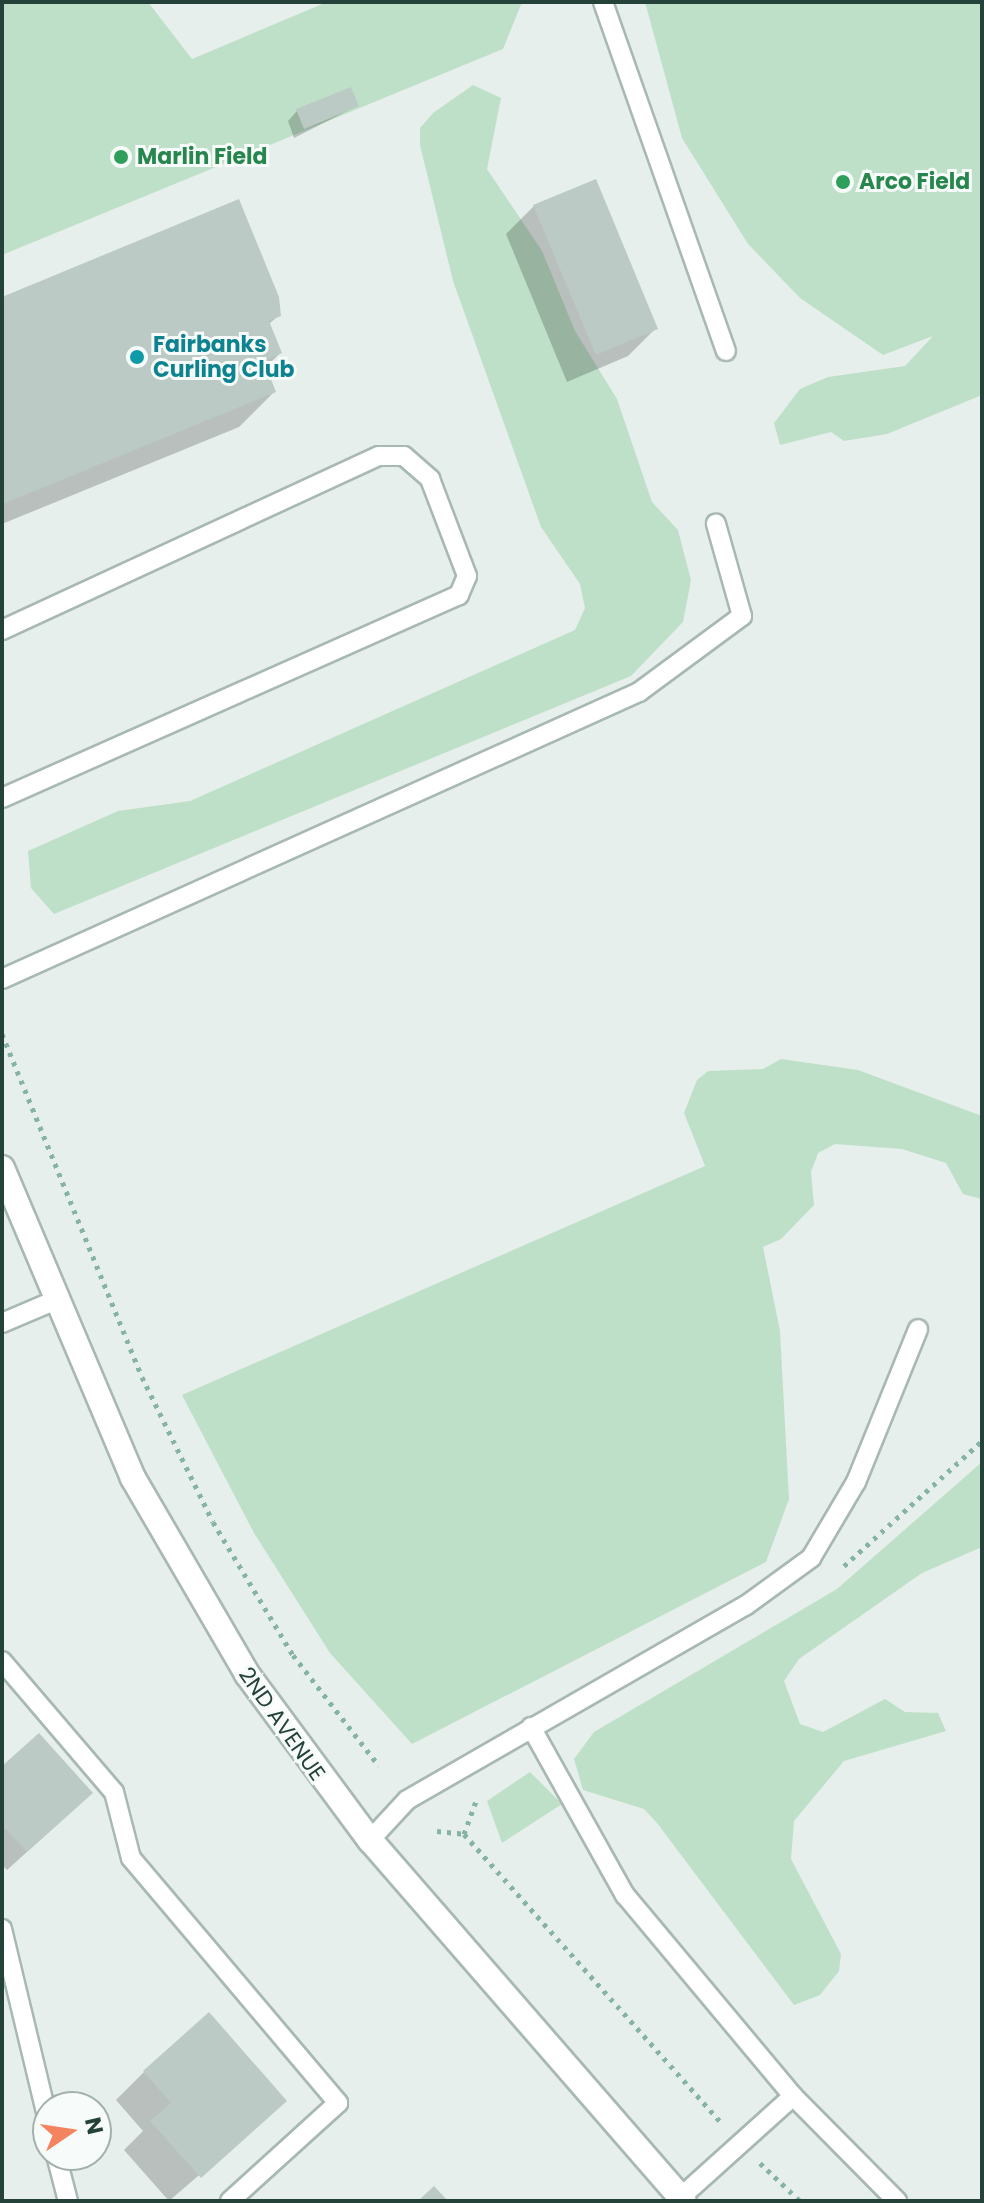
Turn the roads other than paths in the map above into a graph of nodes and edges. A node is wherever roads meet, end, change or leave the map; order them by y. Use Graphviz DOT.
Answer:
graph roads {
  1 [pos="603,2"];
  2 [pos="726,351"];
  3 [pos="716,524"];
  4 [pos="2,630"];
  5 [pos="2,798"];
  6 [pos="2,979"];
  7 [pos="2,1168"];
  8 [pos="56,1300"];
  9 [pos="2,1323"];
  10 [pos="918,1329"];
  11 [pos="2,1661"];
  12 [pos="531,1727"];
  13 [pos="370,1840"];
  14 [pos="2,1929"];
  15 [pos="41,2091"];
  16 [pos="793,2096"];
  17 [pos="60,2171"];
  18 [pos="682,2199"];
  19 [pos="68,2201"];
  20 [pos="230,2201"];
  21 [pos="897,2201"];
  1 -- 2 [label="lane"];
  3 -- 6 [label="lane"];
  4 -- 5 [label="lane"];
  7 -- 8 [label="street, 2ND AVENUE"];
  8 -- 9 [label="lane"];
  8 -- 13 [label="street, 2ND AVENUE"];
  10 -- 12 [label="lane"];
  11 -- 20 [label="lane"];
  12 -- 13 [label="lane"];
  12 -- 16 [label="lane"];
  13 -- 18 [label="street, 2ND AVENUE"];
  14 -- 15 [label="lane"];
  16 -- 18 [label="lane"];
  16 -- 21 [label="lane"];
  17 -- 19 [label="lane"];
}
